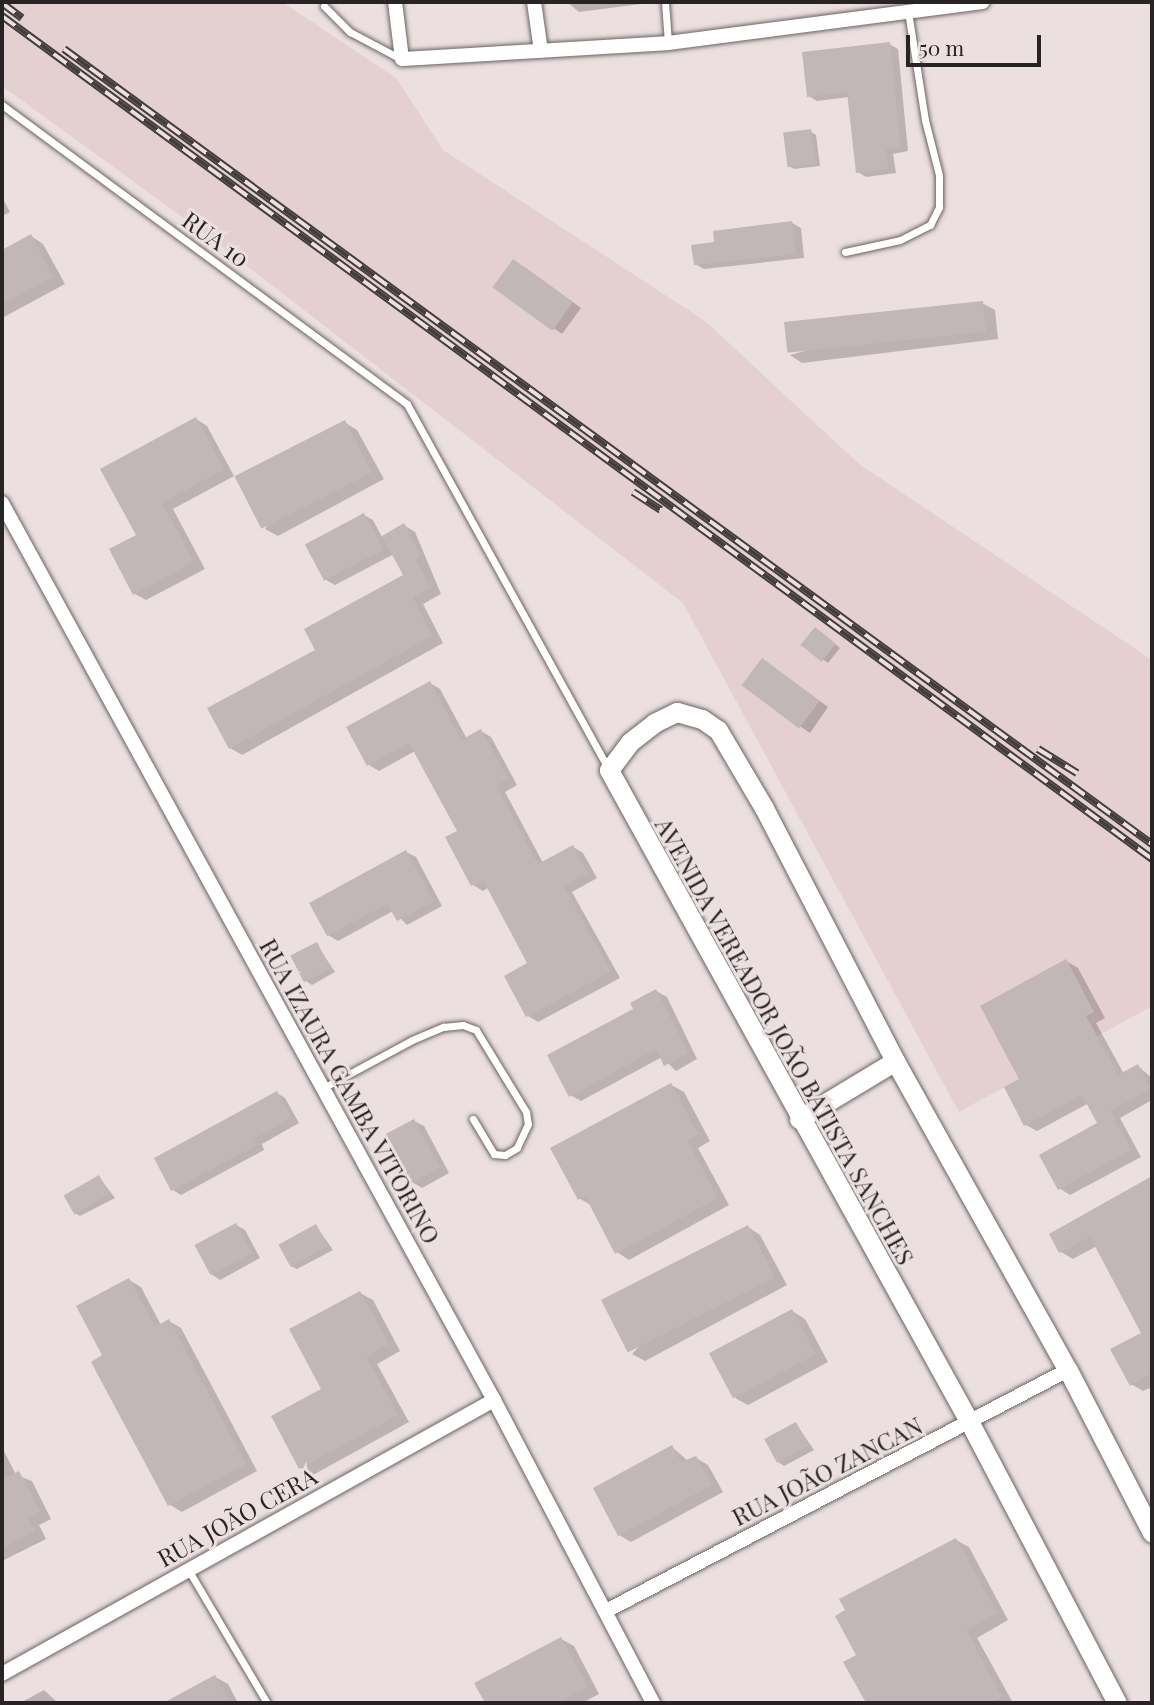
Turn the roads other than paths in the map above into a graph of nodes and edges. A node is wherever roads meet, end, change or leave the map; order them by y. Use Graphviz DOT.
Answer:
graph roads {
  1 [pos="395,2"];
  2 [pos="534,2"];
  3 [pos="666,2"];
  4 [pos="982,2"];
  5 [pos="324,6"];
  6 [pos="907,11"];
  7 [pos="668,43"];
  8 [pos="541,51"];
  9 [pos="402,59"];
  10 [pos="2,105"];
  11 [pos="845,252"];
  12 [pos="407,404"];
  13 [pos="2,503"];
  14 [pos="609,770"];
  15 [pos="895,1061"];
  16 [pos="323,1088"];
  17 [pos="472,1119"];
  18 [pos="799,1119"];
  19 [pos="1068,1370"];
  20 [pos="494,1400"];
  21 [pos="970,1423"];
  22 [pos="1152,1533"];
  23 [pos="189,1571"];
  24 [pos="606,1611"];
  25 [pos="2,1674"];
  26 [pos="267,1703"];
  27 [pos="653,1703"];
  28 [pos="1117,1703"];
  1 -- 9 [label="street"];
  2 -- 8 [label="street"];
  3 -- 7 [label="lane"];
  4 -- 6 [label="street"];
  5 -- 9 [label="lane"];
  6 -- 7 [label="street"];
  6 -- 11 [label="lane"];
  7 -- 8 [label="street"];
  8 -- 9 [label="street"];
  10 -- 12 [label="lane, RUA 10"];
  12 -- 14 [label="lane, AVENIDA VEREADOR JOÃO BATISTA SANCHES"];
  13 -- 16 [label="street, RUA IZAURA GAMBA VITORINO"];
  14 -- 15 [label="street"];
  14 -- 18 [label="street, AVENIDA VEREADOR JOÃO BATISTA SANCHES"];
  15 -- 18 [label="street"];
  15 -- 19 [label="street"];
  16 -- 17 [label="lane"];
  16 -- 20 [label="street, RUA IZAURA GAMBA VITORINO"];
  18 -- 21 [label="street, AVENIDA VEREADOR JOÃO BATISTA SANCHES"];
  19 -- 21 [label="street, RUA JOÃO ZANCAN"];
  19 -- 22 [label="street"];
  20 -- 23 [label="street, RUA JOÃO CERA"];
  20 -- 24 [label="street, RUA IZAURA GAMBA VITORINO"];
  21 -- 24 [label="street, RUA JOÃO ZANCAN"];
  21 -- 28 [label="street, AVENIDA VEREADOR JOÃO BATISTA SANCHES"];
  23 -- 25 [label="street, RUA JOÃO CERA"];
  23 -- 26 [label="lane"];
  24 -- 27 [label="street, RUA IZAURA GAMBA VITORINO"];
}
